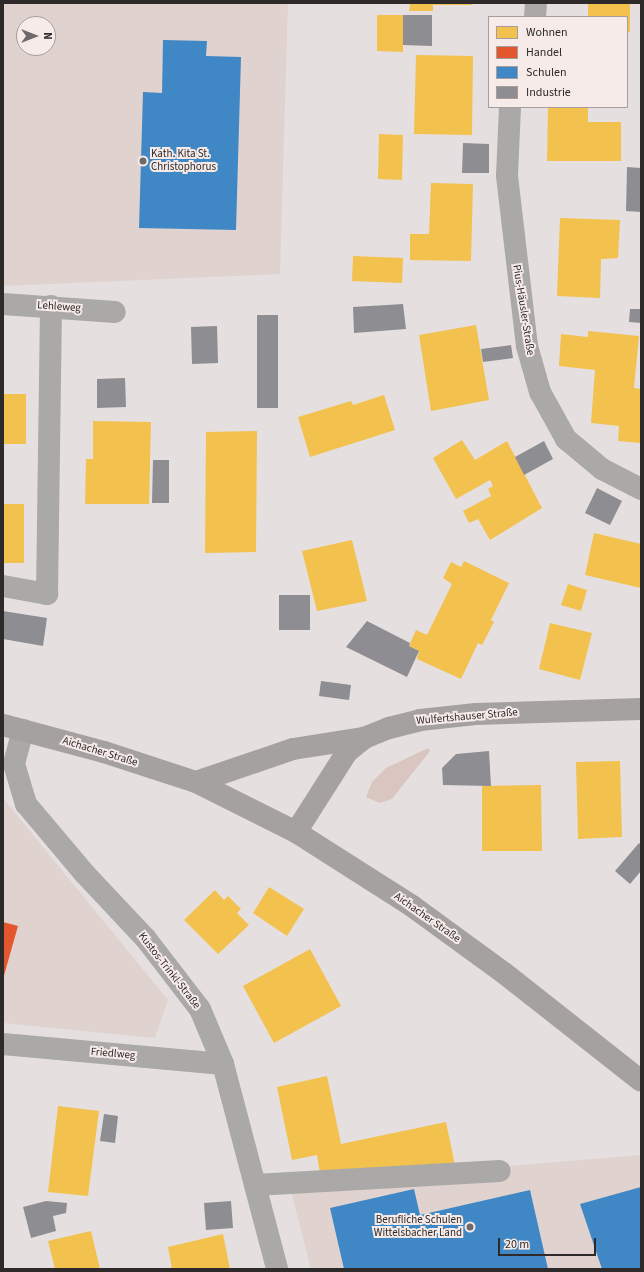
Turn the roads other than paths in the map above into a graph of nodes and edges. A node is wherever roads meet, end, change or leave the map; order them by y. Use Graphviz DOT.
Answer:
graph roads {
  1 [pos="536,3"];
  2 [pos="535,16"];
  3 [pos="510,108"];
  4 [pos="3,304"];
  5 [pos="51,306"];
  6 [pos="115,312"];
  7 [pos="641,489"];
  8 [pos="3,586"];
  9 [pos="641,709"];
  10 [pos="13,727"];
  11 [pos="364,738"];
  12 [pos="196,782"];
  13 [pos="296,832"];
  14 [pos="3,1044"];
  15 [pos="223,1064"];
  16 [pos="641,1081"];
  17 [pos="500,1171"];
  18 [pos="255,1184"];
  19 [pos="277,1269"];
  1 -- 2 [label="street"];
  3 -- 7 [label="street, Pius-Häusler-Straße"];
  4 -- 5 [label="street, Lehleweg"];
  5 -- 6 [label="street, Lehleweg"];
  5 -- 8 [label="street"];
  9 -- 11 [label="main road, Wulfertshauser Straße"];
  10 -- 12 [label="main road, Aichacher Straße"];
  10 -- 15 [label="street, Kustos-Trinkl-Straße"];
  11 -- 12 [label="main road"];
  11 -- 13 [label="main road, Wulfertshauser Straße"];
  12 -- 13 [label="main road, Aichacher Straße"];
  13 -- 16 [label="main road, Aichacher Straße"];
  14 -- 15 [label="street, Friedlweg"];
  15 -- 18 [label="street, Kustos-Trinkl-Straße"];
  17 -- 18 [label="street"];
  18 -- 19 [label="street, Kustos-Trinkl-Straße"];
}
